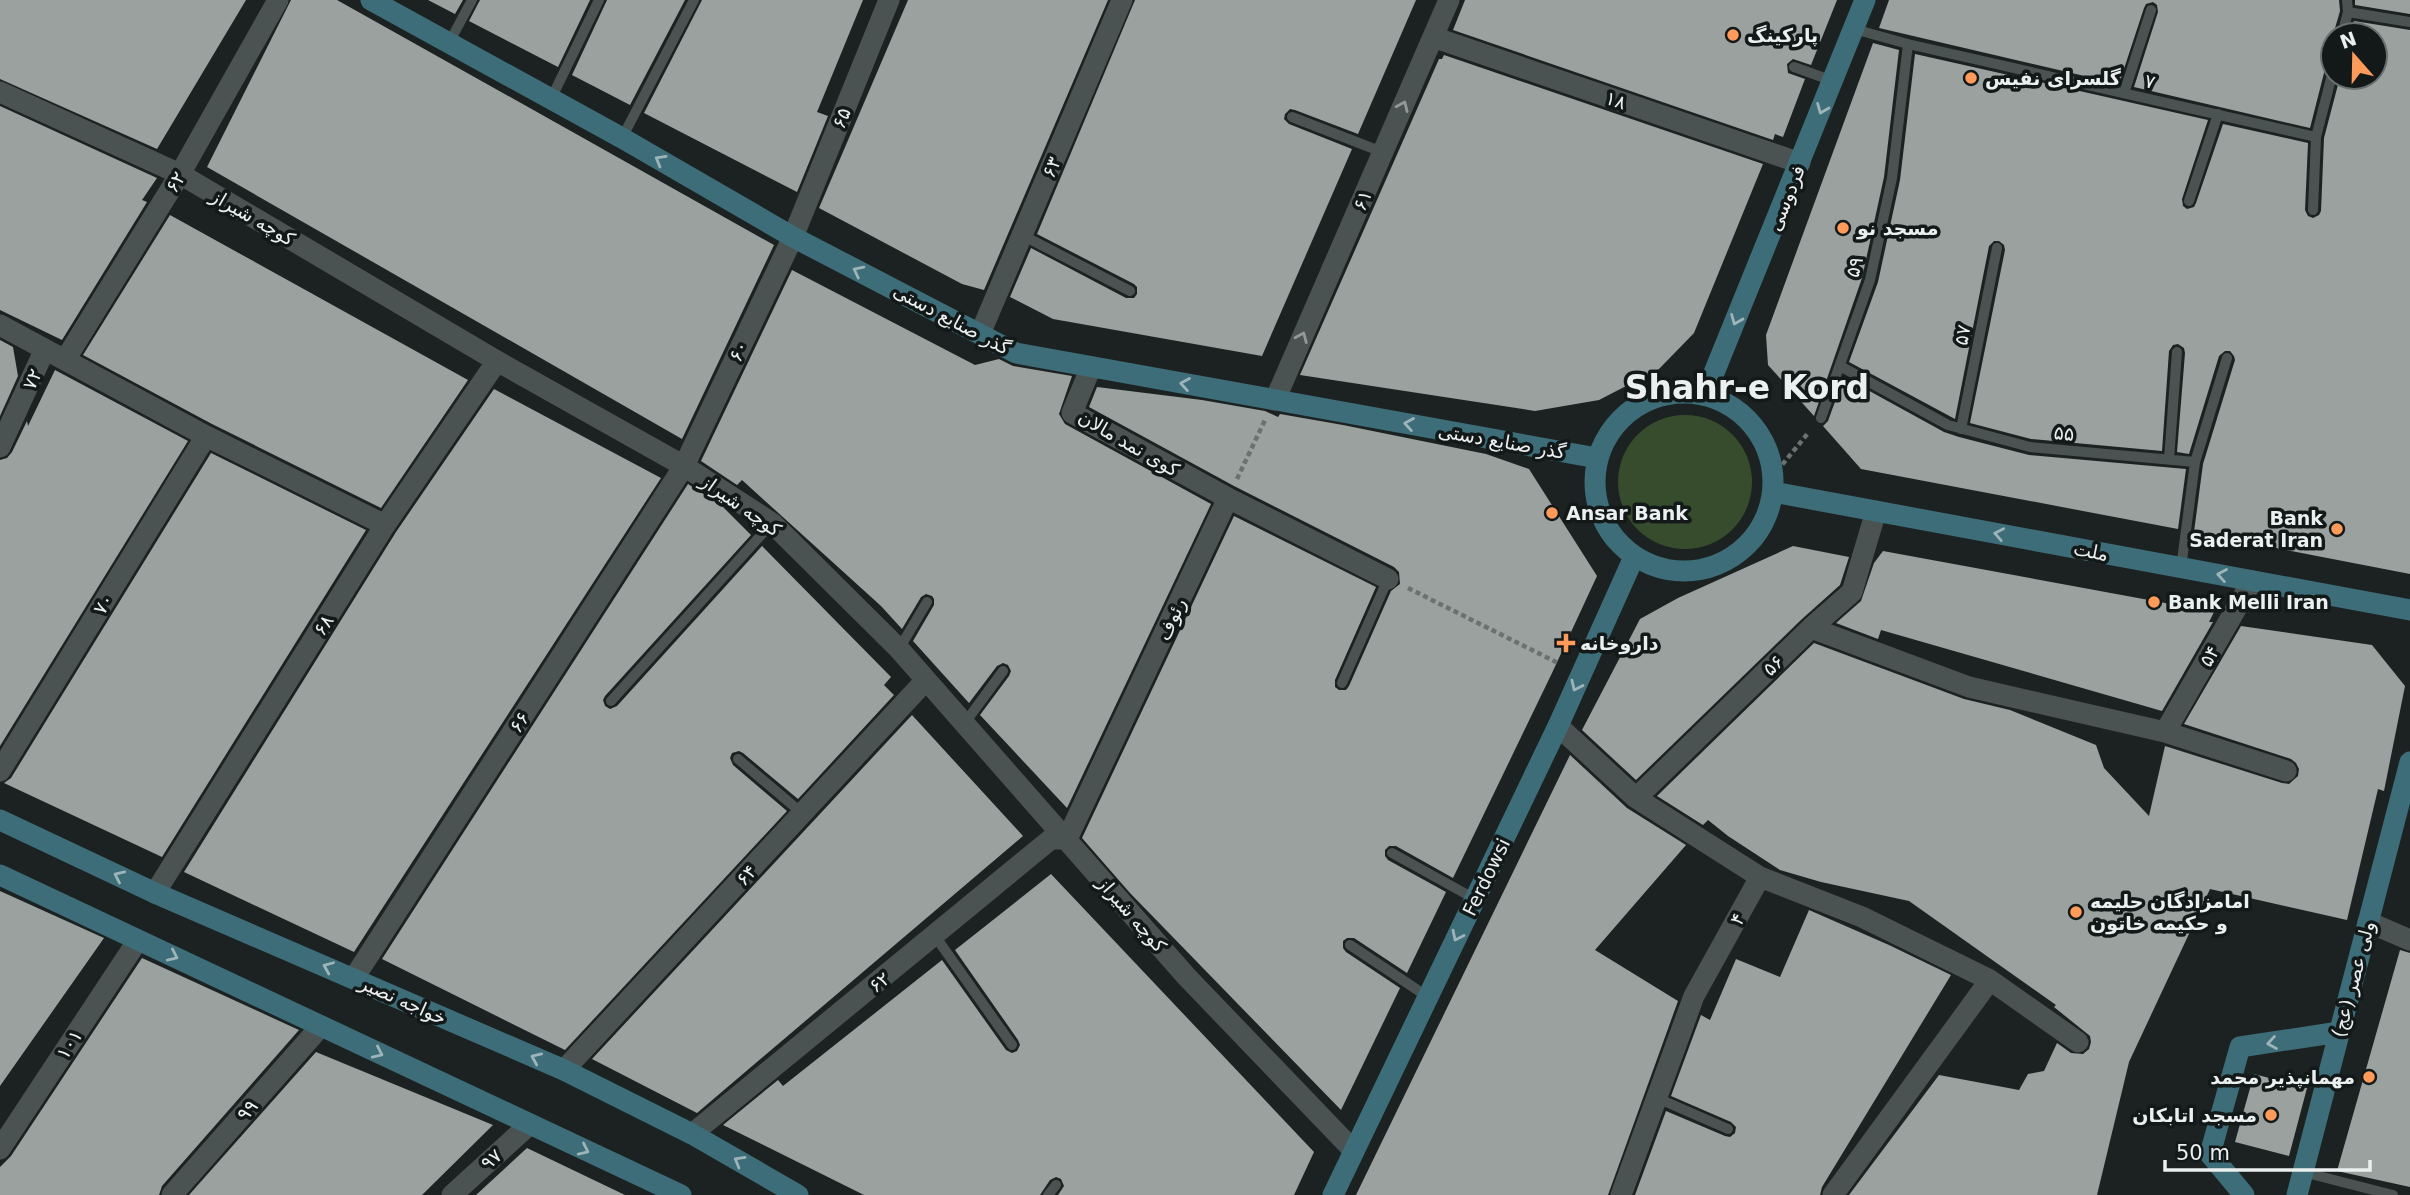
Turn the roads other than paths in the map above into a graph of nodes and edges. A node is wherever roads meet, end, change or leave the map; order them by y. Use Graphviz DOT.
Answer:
graph roads {
  1 [pos="278,0"];
  2 [pos="370,0"];
  3 [pos="472,0"];
  4 [pos="599,0"];
  5 [pos="694,0"];
  6 [pos="889,0"];
  7 [pos="1122,0"];
  8 [pos="1449,0"];
  9 [pos="1865,0"];
  10 [pos="2347,0"];
  11 [pos="2151,10"];
  12 [pos="2348,12"];
  13 [pos="2346,21"];
  14 [pos="2410,22"];
  15 [pos="1854,29"];
  16 [pos="1433,37"];
  17 [pos="449,43"];
  18 [pos="1908,44"];
  19 [pos="1794,67"];
  20 [pos="1833,81"];
  21 [pos="2328,91"];
  22 [pos="0,92"];
  23 [pos="2124,93"];
  24 [pos="551,99"];
  25 [pos="2218,114"];
  26 [pos="1292,117"];
  27 [pos="2316,137"];
  28 [pos="622,138"];
  29 [pos="1382,152"];
  30 [pos="1800,163"];
  31 [pos="180,174"];
  32 [pos="2189,201"];
  33 [pos="2313,210"];
  34 [pos="1022,235"];
  35 [pos="793,237"];
  36 [pos="1997,248"];
  37 [pos="1130,291"];
  38 [pos="0,325"];
  39 [pos="980,334"];
  40 [pos="45,349"];
  41 [pos="2177,352"];
  42 [pos="2227,358"];
  43 [pos="65,360"];
  44 [pos="497,360"];
  45 [pos="1840,366"];
  46 [pos="1091,368"];
  47 [pos="1705,395"];
  48 [pos="1275,400"];
  49 [pos="1821,418"];
  50 [pos="1961,429"];
  51 [pos="206,436"];
  52 [pos="0,447"];
  53 [pos="1597,458"];
  54 [pos="2169,459"];
  55 [pos="2195,462"];
  56 [pos="684,466"];
  57 [pos="1773,484"];
  58 [pos="1228,498"];
  59 [pos="1876,511"];
  60 [pos="772,523"];
  61 [pos="385,525"];
  62 [pos="1634,557"];
  63 [pos="2181,568"];
  64 [pos="1388,579"];
  65 [pos="2252,581"];
  66 [pos="927,602"];
  67 [pos="2410,610"];
  68 [pos="1811,628"];
  69 [pos="899,649"];
  70 [pos="1003,671"];
  71 [pos="926,680"];
  72 [pos="1342,683"];
  73 [pos="611,701"];
  74 [pos="964,724"];
  75 [pos="1558,726"];
  76 [pos="2165,732"];
  77 [pos="738,759"];
  78 [pos="2410,762"];
  79 [pos="0,771"];
  80 [pos="2286,771"];
  81 [pos="1636,799"];
  82 [pos="803,814"];
  83 [pos="0,820"];
  84 [pos="1067,839"];
  85 [pos="1392,853"];
  86 [pos="0,875"];
  87 [pos="1760,877"];
  88 [pos="155,893"];
  89 [pos="1475,899"];
  90 [pos="2368,922"];
  91 [pos="935,936"];
  92 [pos="138,940"];
  93 [pos="2410,940"];
  94 [pos="1350,945"];
  95 [pos="354,978"];
  96 [pos="1990,980"];
  97 [pos="1428,997"];
  98 [pos="321,1026"];
  99 [pos="2339,1032"];
  100 [pos="2078,1042"];
  101 [pos="1012,1045"];
  102 [pos="564,1070"];
  103 [pos="1657,1098"];
  104 [pos="530,1124"];
  105 [pos="1728,1129"];
  106 [pos="692,1134"];
  107 [pos="0,1149"];
  108 [pos="1354,1151"];
  109 [pos="2303,1172"];
  110 [pos="1056,1185"];
  111 [pos="172,1195"];
  112 [pos="452,1195"];
  113 [pos="681,1195"];
  114 [pos="798,1195"];
  115 [pos="1048,1195"];
  116 [pos="1333,1195"];
  117 [pos="1621,1195"];
  118 [pos="1833,1195"];
  119 [pos="2244,1195"];
  120 [pos="2297,1195"];
  121 [pos="2393,1195"];
  1 -- 31 [label="street, ۶۲"];
  2 -- 17 [label="main road, گذر صنایع دستی"];
  3 -- 17 [label="lane"];
  4 -- 24 [label="lane"];
  5 -- 28 [label="lane"];
  6 -- 35 [label="street, ۶۵"];
  7 -- 34 [label="street, ۶۳"];
  8 -- 16 [label="street, ۶۱"];
  9 -- 15 [label="main road, فردوسی"];
  10 -- 12 [label="lane"];
  11 -- 23 [label="lane"];
  12 -- 13 [label="lane"];
  12 -- 14 [label="lane"];
  15 -- 18 [label="lane, ۷"];
  15 -- 20 [label="main road, فردوسی"];
  29 -- 16 [label="street, ۶۱, one-way"];
  16 -- 30 [label="street, ۱۸"];
  17 -- 24 [label="main road, گذر صنایع دستی"];
  18 -- 23 [label="lane, ۷"];
  18 -- 45 [label="lane, ۵۹"];
  19 -- 20 [label="lane"];
  20 -- 30 [label="main road, فردوسی, one-way"];
  21 -- 27 [label="lane"];
  22 -- 31 [label="street, کوچه شیراز"];
  23 -- 25 [label="lane, ۷"];
  24 -- 28 [label="main road, گذر صنایع دستی"];
  25 -- 27 [label="lane, ۷"];
  25 -- 32 [label="lane"];
  26 -- 29 [label="lane"];
  27 -- 33 [label="lane"];
  35 -- 28 [label="main road, گذر صنایع دستی, one-way"];
  48 -- 29 [label="street, ۶۱, one-way"];
  30 -- 47 [label="main road, فردوسی, one-way"];
  31 -- 43 [label="street, ۶۲"];
  31 -- 44 [label="street, کوچه شیراز"];
  34 -- 37 [label="lane"];
  34 -- 39 [label="street, ۶۳"];
  39 -- 35 [label="main road, گذر صنایع دستی, one-way"];
  35 -- 56 [label="street, ۶۰"];
  36 -- 50 [label="lane, ۵۷"];
  38 -- 40 [label="street"];
  39 -- 46 [label="main road, گذر صنایع دستی"];
  40 -- 43 [label="street"];
  40 -- 52 [label="street, ۷۲"];
  41 -- 54 [label="lane"];
  42 -- 55 [label="lane"];
  43 -- 51 [label="street"];
  44 -- 56 [label="street, کوچه شیراز"];
  44 -- 61 [label="street, ۶۸"];
  45 -- 49 [label="lane, ۵۹"];
  45 -- 50 [label="lane, ۵۵"];
  48 -- 46 [label="main road, گذر صنایع دستی, one-way"];
  46 -- 58 [label="street, کوی نمد مالان"];
  47 -- 53 [label="main road"];
  47 -- 57 [label="main road"];
  53 -- 48 [label="main road, گذر صنایع دستی, one-way"];
  50 -- 54 [label="lane, ۵۵"];
  51 -- 61 [label="street"];
  51 -- 79 [label="street, ۷۰"];
  53 -- 62 [label="main road"];
  54 -- 55 [label="lane, ۵۵"];
  55 -- 63 [label="lane"];
  56 -- 60 [label="street, کوچه شیراز"];
  56 -- 95 [label="street, ۶۶"];
  57 -- 59 [label="main road, ملت"];
  57 -- 62 [label="main road"];
  58 -- 64 [label="street"];
  58 -- 84 [label="street, رئوف"];
  63 -- 59 [label="main road, ملت, one-way"];
  59 -- 68 [label="street, ۵۶"];
  60 -- 69 [label="street, کوچه شیراز"];
  60 -- 73 [label="lane"];
  61 -- 88 [label="street, ۶۸"];
  62 -- 75 [label="main road, Ferdowsi, one-way"];
  65 -- 63 [label="main road, ملت, one-way"];
  64 -- 72 [label="lane"];
  65 -- 67 [label="main road, ملت"];
  65 -- 76 [label="street, ۵۴"];
  66 -- 69 [label="lane"];
  68 -- 76 [label="street"];
  68 -- 81 [label="street, ۵۶"];
  69 -- 71 [label="street, کوچه شیراز"];
  70 -- 74 [label="lane"];
  71 -- 74 [label="street, کوچه شیراز"];
  71 -- 82 [label="street, ۶۴"];
  74 -- 84 [label="street, کوچه شیراز"];
  75 -- 81 [label="street"];
  75 -- 89 [label="main road, Ferdowsi"];
  76 -- 80 [label="street"];
  77 -- 82 [label="lane"];
  78 -- 90 [label="main road, ولی عصر (عج)"];
  81 -- 87 [label="street"];
  82 -- 102 [label="street, ۶۴"];
  88 -- 83 [label="main road, خواجه نصیر, one-way"];
  84 -- 91 [label="street, ۶۲"];
  84 -- 108 [label="street, کوچه شیراز"];
  85 -- 89 [label="lane"];
  86 -- 92 [label="main road"];
  87 -- 96 [label="street"];
  87 -- 103 [label="street, ۴"];
  95 -- 88 [label="main road, خواجه نصیر, one-way"];
  89 -- 97 [label="main road, Ferdowsi, one-way"];
  90 -- 93 [label="street"];
  90 -- 99 [label="main road, ولی عصر (عج)"];
  91 -- 101 [label="lane"];
  91 -- 106 [label="street, ۶۲"];
  92 -- 98 [label="main road, one-way"];
  92 -- 107 [label="street, ۱۰۱"];
  94 -- 97 [label="lane"];
  102 -- 95 [label="main road, خواجه نصیر, one-way"];
  96 -- 100 [label="street"];
  96 -- 118 [label="street"];
  97 -- 108 [label="main road, Ferdowsi"];
  98 -- 104 [label="main road, one-way"];
  98 -- 111 [label="street, ۹۹"];
  99 -- 109 [label="main road, ولی عصر (عج)"];
  99 -- 119 [label="main road, one-way"];
  102 -- 106 [label="main road, خواجه نصیر"];
  103 -- 105 [label="lane"];
  103 -- 117 [label="street, ۴"];
  104 -- 112 [label="street, ۹۷"];
  104 -- 113 [label="main road, one-way"];
  114 -- 106 [label="main road, خواجه نصیر, one-way"];
  108 -- 116 [label="main road, Ferdowsi"];
  109 -- 120 [label="main road, ولی عصر (عج)"];
  109 -- 121 [label="lane"];
  110 -- 115 [label="lane"];
}
